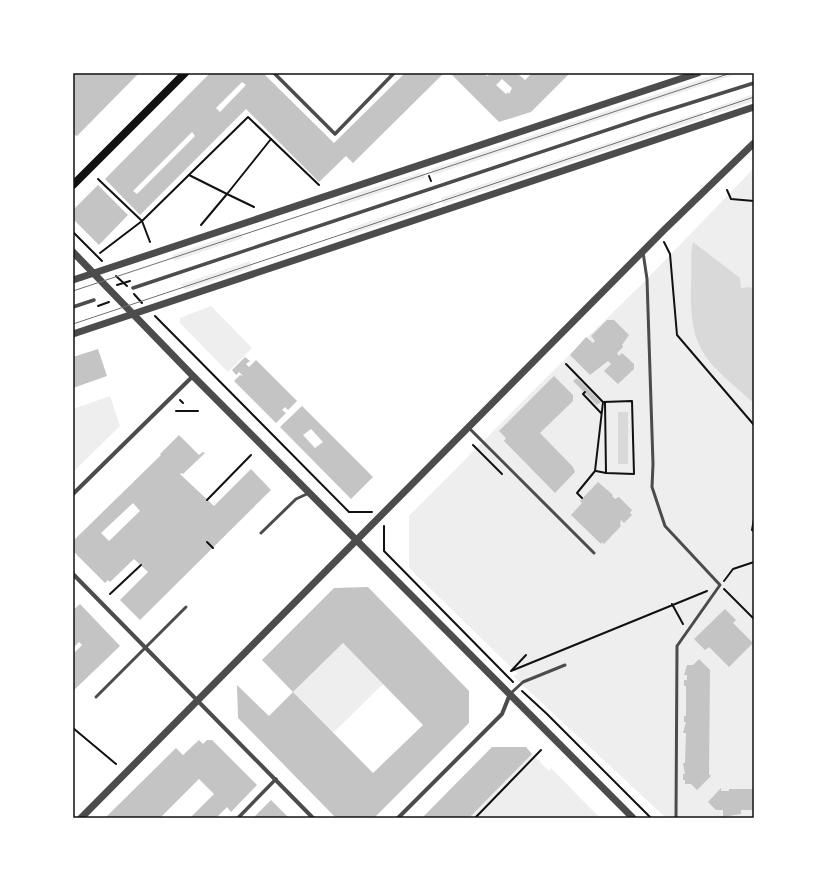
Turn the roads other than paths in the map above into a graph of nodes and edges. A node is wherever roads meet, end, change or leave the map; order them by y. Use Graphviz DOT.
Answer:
graph roads {
  1 [pos="185,73"];
  2 [pos="274,73"];
  3 [pos="394,73"];
  4 [pos="698,73"];
  5 [pos="754,84"];
  6 [pos="754,107"];
  7 [pos="754,143"];
  8 [pos="73,185"];
  9 [pos="73,252"];
  10 [pos="643,252"];
  11 [pos="94,274"];
  12 [pos="73,280"];
  13 [pos="133,288"];
  14 [pos="94,300"];
  15 [pos="73,307"];
  16 [pos="132,315"];
  17 [pos="73,334"];
  18 [pos="193,376"];
  19 [pos="469,428"];
  20 [pos="309,493"];
  21 [pos="73,494"];
  22 [pos="261,533"];
  23 [pos="357,541"];
  24 [pos="594,553"];
  25 [pos="73,574"];
  26 [pos="186,607"];
  27 [pos="146,648"];
  28 [pos="565,665"];
  29 [pos="510,694"];
  30 [pos="96,696"];
  31 [pos="197,700"];
  32 [pos="276,779"];
  33 [pos="81,818"];
  34 [pos="238,818"];
  35 [pos="313,818"];
  36 [pos="398,818"];
  37 [pos="634,818"];
  38 [pos="676,818"];
  1 -- 8 [label="main road"];
  2 -- 3 [label="street"];
  4 -- 11 [label="street"];
  5 -- 13 [label="street"];
  6 -- 16 [label="street"];
  7 -- 10 [label="street"];
  9 -- 11 [label="street"];
  10 -- 19 [label="street"];
  10 -- 38 [label="lane"];
  11 -- 12 [label="street"];
  11 -- 16 [label="street"];
  14 -- 15 [label="street"];
  16 -- 17 [label="street"];
  16 -- 18 [label="street"];
  18 -- 20 [label="street"];
  18 -- 21 [label="street"];
  19 -- 23 [label="street"];
  19 -- 24 [label="lane"];
  20 -- 22 [label="lane"];
  20 -- 23 [label="street"];
  23 -- 29 [label="street"];
  23 -- 31 [label="street"];
  25 -- 27 [label="street"];
  26 -- 27 [label="lane"];
  27 -- 30 [label="lane"];
  27 -- 31 [label="street"];
  28 -- 29 [label="lane"];
  29 -- 36 [label="street"];
  29 -- 37 [label="street"];
  31 -- 32 [label="street"];
  31 -- 33 [label="street"];
  32 -- 34 [label="street"];
  32 -- 35 [label="street"];
}
